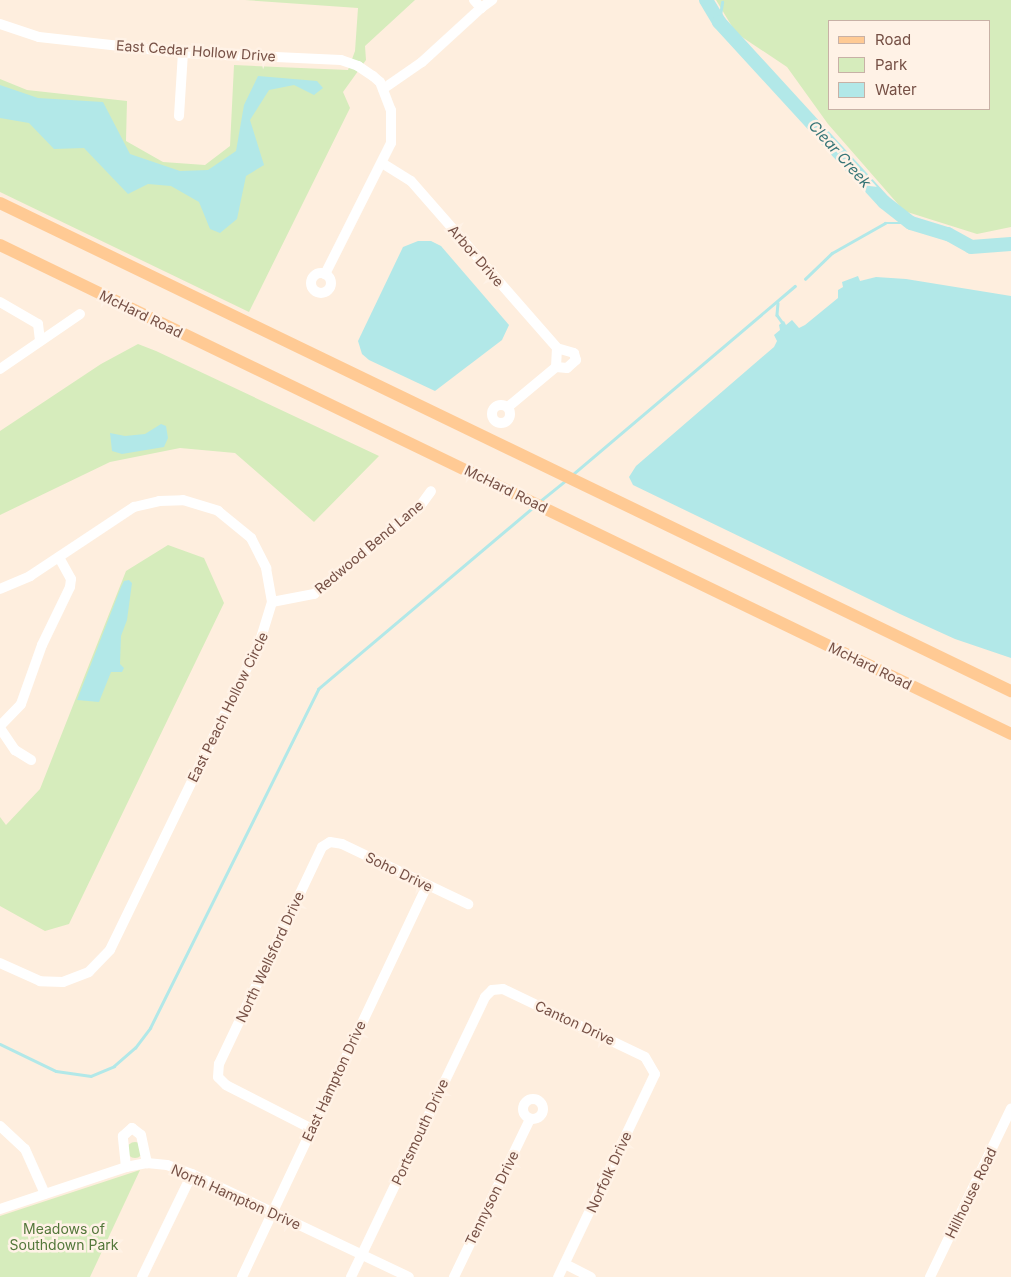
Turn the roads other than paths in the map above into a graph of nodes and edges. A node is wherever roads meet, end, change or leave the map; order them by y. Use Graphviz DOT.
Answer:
graph roads {
  1 [pos="492,0"];
  2 [pos="478,4"];
  3 [pos="0,24"];
  4 [pos="183,53"];
  5 [pos="383,89"];
  6 [pos="179,116"];
  7 [pos="382,163"];
  8 [pos="0,203"];
  9 [pos="0,245"];
  10 [pos="325,274"];
  11 [pos="0,302"];
  12 [pos="80,314"];
  13 [pos="40,341"];
  14 [pos="0,369"];
  15 [pos="508,408"];
  16 [pos="431,491"];
  17 [pos="59,557"];
  18 [pos="0,589"];
  19 [pos="272,602"];
  20 [pos="1011,691"];
  21 [pos="0,727"];
  22 [pos="1011,734"];
  23 [pos="30,760"];
  24 [pos="330,842"];
  25 [pos="427,886"];
  26 [pos="468,904"];
  27 [pos="0,963"];
  28 [pos="492,990"];
  29 [pos="653,1066"];
  30 [pos="1011,1109"];
  31 [pos="530,1119"];
  32 [pos="0,1126"];
  33 [pos="310,1128"];
  34 [pos="146,1163"];
  35 [pos="126,1167"];
  36 [pos="192,1174"];
  37 [pos="45,1194"];
  38 [pos="0,1209"];
  39 [pos="273,1213"];
  40 [pos="362,1255"];
  41 [pos="565,1264"];
  42 [pos="142,1277"];
  43 [pos="242,1277"];
  44 [pos="351,1277"];
  45 [pos="409,1277"];
  46 [pos="454,1277"];
  47 [pos="558,1277"];
  48 [pos="591,1277"];
  49 [pos="930,1277"];
  1 -- 2 [label="street"];
  2 -- 5 [label="street"];
  3 -- 4 [label="street, East Cedar Hollow Drive"];
  4 -- 5 [label="street, East Cedar Hollow Drive"];
  4 -- 6 [label="street"];
  5 -- 7 [label="street"];
  7 -- 10 [label="street"];
  7 -- 15 [label="street, Arbor Drive"];
  8 -- 20 [label="main road"];
  9 -- 22 [label="main road, McHard Road"];
  11 -- 13 [label="street"];
  12 -- 13 [label="street"];
  13 -- 14 [label="street"];
  16 -- 19 [label="street, Redwood Bend Lane"];
  17 -- 18 [label="street, East Peach Hollow Circle"];
  17 -- 19 [label="street, East Peach Hollow Circle"];
  17 -- 21 [label="street"];
  19 -- 27 [label="street, East Peach Hollow Circle"];
  21 -- 23 [label="street"];
  24 -- 25 [label="street, Soho Drive"];
  24 -- 33 [label="street, North Wellsford Drive"];
  25 -- 26 [label="street, Soho Drive"];
  25 -- 33 [label="street, East Hampton Drive"];
  28 -- 29 [label="street, Canton Drive"];
  28 -- 40 [label="street, Portsmouth Drive"];
  29 -- 41 [label="street, Norfolk Drive"];
  30 -- 49 [label="street, Hillhouse Road"];
  31 -- 46 [label="street, Tennyson Drive"];
  32 -- 37 [label="street"];
  33 -- 39 [label="street, East Hampton Drive"];
  34 -- 35 [label="street, North Hampton Drive"];
  34 -- 35 [label="street"];
  34 -- 36 [label="street, North Hampton Drive"];
  35 -- 37 [label="street, North Hampton Drive"];
  36 -- 39 [label="street, North Hampton Drive"];
  36 -- 42 [label="street"];
  37 -- 38 [label="street, North Hampton Drive"];
  39 -- 40 [label="street, North Hampton Drive"];
  39 -- 43 [label="street, East Hampton Drive"];
  40 -- 44 [label="street, Portsmouth Drive"];
  40 -- 45 [label="street, North Hampton Drive"];
  41 -- 47 [label="street, Norfolk Drive"];
  41 -- 48 [label="street"];
}
